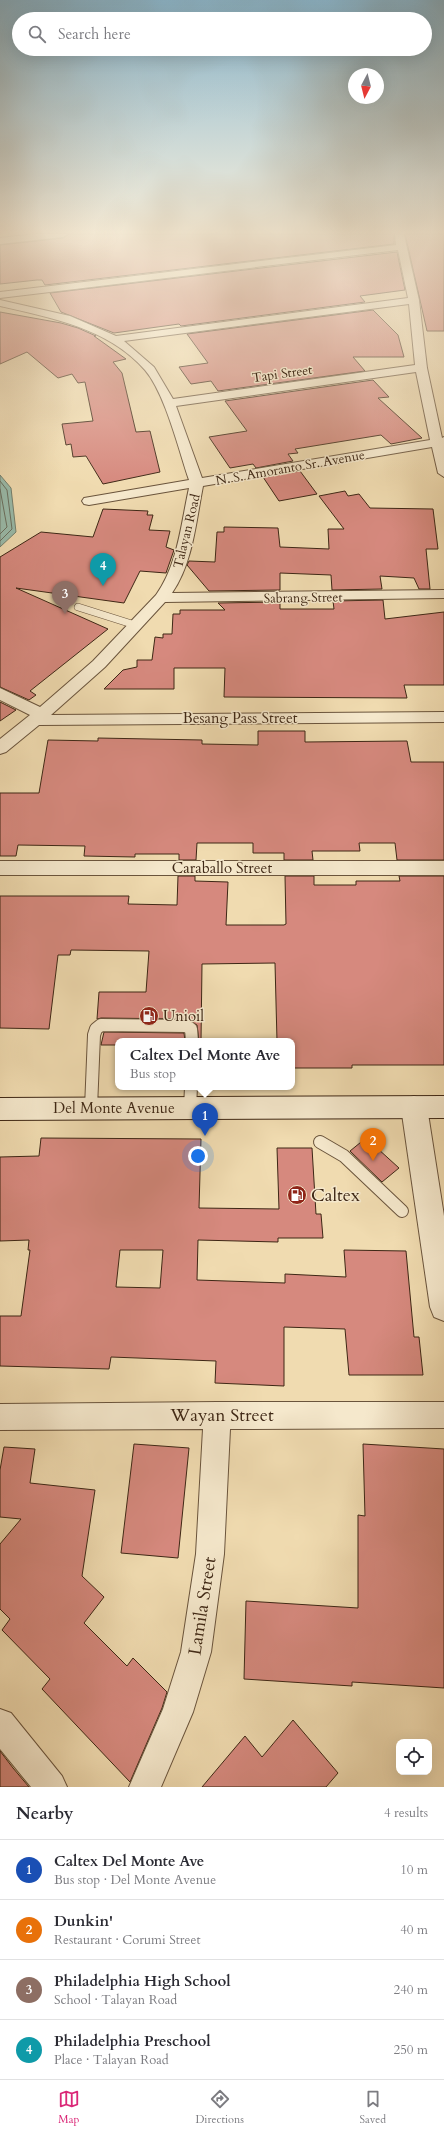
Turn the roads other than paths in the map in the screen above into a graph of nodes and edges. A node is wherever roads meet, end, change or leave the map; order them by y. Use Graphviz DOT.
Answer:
graph roads {
  1 [pos="63,317"];
  2 [pos="281,317"];
  3 [pos="416,317"];
  4 [pos="115,339"];
  5 [pos="421,368"];
  6 [pos="169,403"];
  7 [pos="441,442"];
  8 [pos="444,472"];
  9 [pos="197,483"];
  10 [pos="89,501"];
  11 [pos="444,594"];
  12 [pos="161,598"];
  13 [pos="78,607"];
  14 [pos="135,625"];
  15 [pos="0,693"];
  16 [pos="38,717"];
  17 [pos="444,717"];
  18 [pos="0,748"];
  19 [pos="0,868"];
  20 [pos="444,868"];
  21 [pos="192,1038"];
  22 [pos="191,1098"];
  23 [pos="414,1106"];
  24 [pos="444,1107"];
  25 [pos="91,1108"];
  26 [pos="0,1109"];
  27 [pos="320,1142"];
  28 [pos="402,1211"];
  29 [pos="444,1307"];
  30 [pos="218,1415"];
  31 [pos="444,1415"];
  32 [pos="0,1416"];
  33 [pos="0,1724"];
  34 [pos="51,1787"];
  35 [pos="145,1787"];
  1 -- 4 [label="street, Talayan Road"];
  2 -- 4 [label="street"];
  3 -- 5 [label="street"];
  4 -- 6 [label="street, Talayan Road"];
  5 -- 6 [label="street, Tapi Street"];
  5 -- 7 [label="street"];
  6 -- 9 [label="street, Talayan Road"];
  7 -- 8 [label="street"];
  7 -- 9 [label="street, N. S. Amoranto Sr. Avenue"];
  9 -- 10 [label="street, N. S. Amoranto Sr. Avenue"];
  9 -- 12 [label="street, Talayan Road"];
  11 -- 12 [label="street, Sabrang Street"];
  12 -- 14 [label="street, Talayan Road"];
  13 -- 14 [label="lane"];
  14 -- 16 [label="street, Talayan Road"];
  15 -- 16 [label="street"];
  16 -- 17 [label="street, Besang Pass Street"];
  16 -- 18 [label="street, Talayan Road"];
  19 -- 20 [label="street, Caraballo Street"];
  21 -- 25 [label="lane"];
  22 -- 23 [label="main road, Del Monte Avenue"];
  22 -- 25 [label="main road, Del Monte Avenue"];
  23 -- 24 [label="main road, Del Monte Avenue"];
  23 -- 29 [label="main road"];
  25 -- 26 [label="main road, Del Monte Avenue"];
  27 -- 28 [label="lane"];
  30 -- 31 [label="street, Wayan Street"];
  30 -- 32 [label="street, Wayan Street"];
  30 -- 35 [label="street, Lamila Street"];
  33 -- 34 [label="street"];
}
